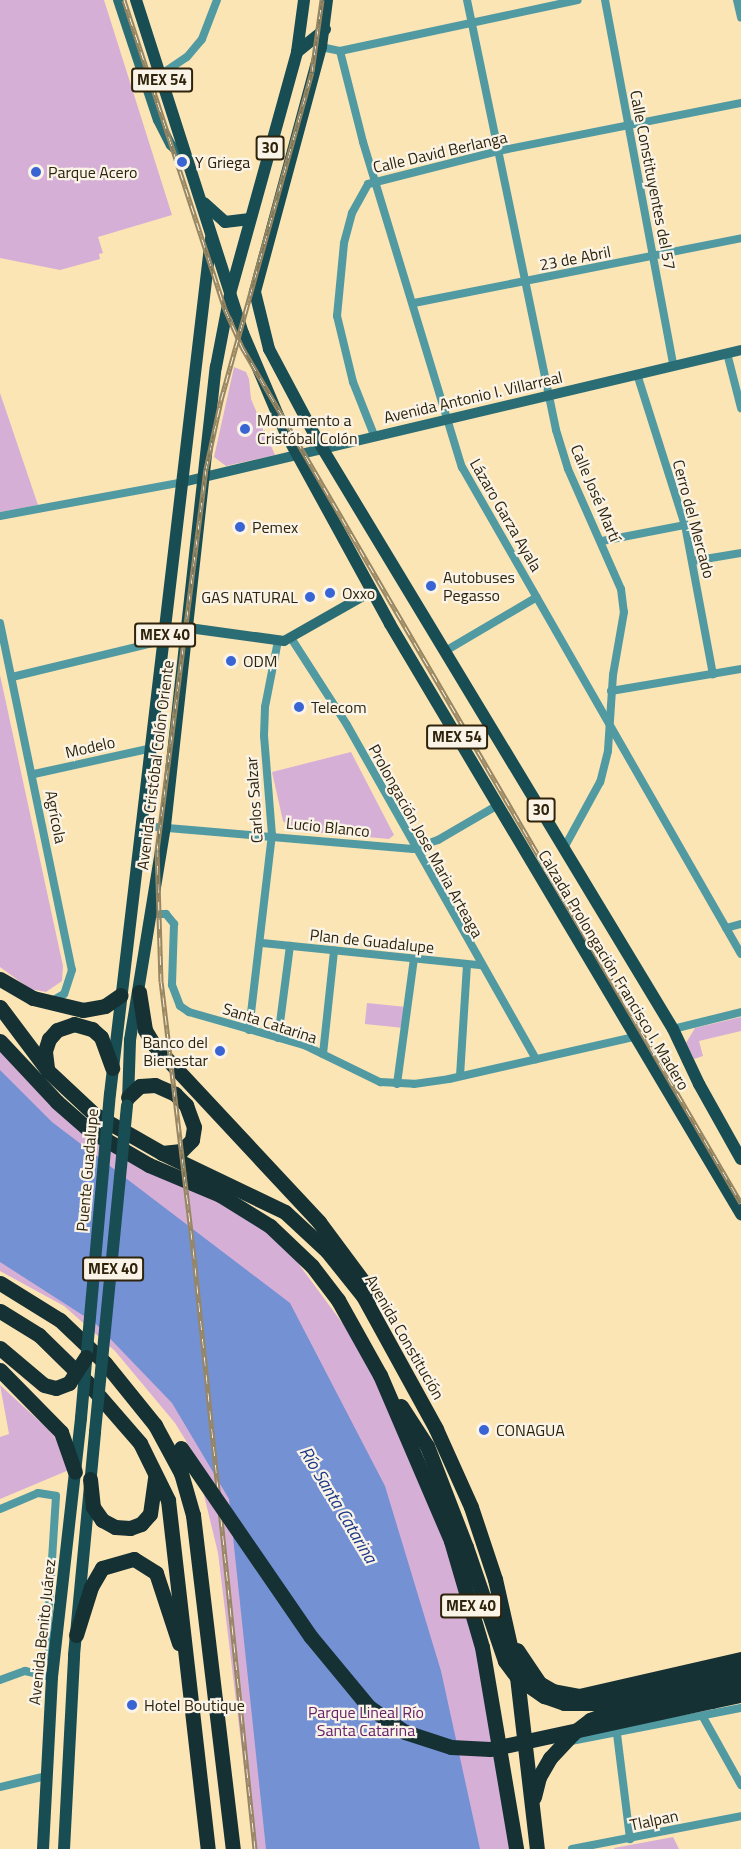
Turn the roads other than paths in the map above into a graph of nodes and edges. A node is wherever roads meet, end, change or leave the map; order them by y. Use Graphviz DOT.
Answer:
graph roads {
  1 [pos="118,0"];
  2 [pos="136,0"];
  3 [pos="217,0"];
  4 [pos="304,0"];
  5 [pos="327,0"];
  6 [pos="467,0"];
  7 [pos="578,0"];
  8 [pos="605,0"];
  9 [pos="737,0"];
  10 [pos="741,18"];
  11 [pos="472,22"];
  12 [pos="325,29"];
  13 [pos="321,47"];
  14 [pos="340,51"];
  15 [pos="297,52"];
  16 [pos="160,75"];
  17 [pos="741,103"];
  18 [pos="630,126"];
  19 [pos="498,152"];
  20 [pos="188,160"];
  21 [pos="375,180"];
  22 [pos="201,200"];
  23 [pos="250,219"];
  24 [pos="211,230"];
  25 [pos="741,238"];
  26 [pos="654,256"];
  27 [pos="524,282"];
  28 [pos="230,294"];
  29 [pos="414,303"];
  30 [pos="741,350"];
  31 [pos="727,353"];
  32 [pos="673,365"];
  33 [pos="637,374"];
  34 [pos="548,394"];
  35 [pos="741,408"];
  36 [pos="446,418"];
  37 [pos="374,435"];
  38 [pos="325,449"];
  39 [pos="297,456"];
  40 [pos="206,476"];
  41 [pos="183,482"];
  42 [pos="0,516"];
  43 [pos="685,525"];
  44 [pos="602,541"];
  45 [pos="741,553"];
  46 [pos="693,561"];
  47 [pos="372,591"];
  48 [pos="537,597"];
  49 [pos="0,623"];
  50 [pos="189,628"];
  51 [pos="291,638"];
  52 [pos="165,640"];
  53 [pos="278,641"];
  54 [pos="447,650"];
  55 [pos="741,669"];
  56 [pos="713,674"];
  57 [pos="12,676"];
  58 [pos="611,691"];
  59 [pos="609,725"];
  60 [pos="152,748"];
  61 [pos="34,774"];
  62 [pos="498,805"];
  63 [pos="144,826"];
  64 [pos="165,826"];
  65 [pos="272,835"];
  66 [pos="564,848"];
  67 [pos="413,849"];
  68 [pos="153,914"];
  69 [pos="741,924"];
  70 [pos="726,928"];
  71 [pos="262,943"];
  72 [pos="290,946"];
  73 [pos="334,951"];
  74 [pos="741,954"];
  75 [pos="414,959"];
  76 [pos="467,965"];
  77 [pos="480,965"];
  78 [pos="0,979"];
  79 [pos="139,992"];
  80 [pos="121,994"];
  81 [pos="45,1002"];
  82 [pos="0,1007"];
  83 [pos="741,1012"];
  84 [pos="673,1029"];
  85 [pos="249,1030"];
  86 [pos="634,1037"];
  87 [pos="278,1038"];
  88 [pos="0,1041"];
  89 [pos="323,1054"];
  90 [pos="536,1059"];
  91 [pos="112,1068"];
  92 [pos="48,1071"];
  93 [pos="460,1076"];
  94 [pos="398,1084"];
  95 [pos="128,1101"];
  96 [pos="162,1153"];
  97 [pos="741,1159"];
  98 [pos="741,1214"];
  99 [pos="0,1283"];
  100 [pos="5,1315"];
  101 [pos="389,1339"];
  102 [pos="0,1348"];
  103 [pos="86,1357"];
  104 [pos="0,1370"];
  105 [pos="380,1376"];
  106 [pos="81,1418"];
  107 [pos="155,1425"];
  108 [pos="154,1465"];
  109 [pos="75,1472"];
  110 [pos="90,1479"];
  111 [pos="0,1509"];
  112 [pos="76,1635"];
  113 [pos="511,1637"];
  114 [pos="741,1659"];
  115 [pos="187,1669"];
  116 [pos="53,1671"];
  117 [pos="741,1671"];
  118 [pos="0,1680"];
  119 [pos="741,1684"];
  120 [pos="71,1694"];
  121 [pos="741,1695"];
  122 [pos="741,1708"];
  123 [pos="703,1717"];
  124 [pos="617,1734"];
  125 [pos="564,1742"];
  126 [pos="46,1776"];
  127 [pos="741,1785"];
  128 [pos="0,1787"];
  129 [pos="532,1815"];
  130 [pos="741,1816"];
  131 [pos="630,1839"];
  132 [pos="43,1849"];
  133 [pos="64,1849"];
  134 [pos="208,1849"];
  135 [pos="233,1849"];
  136 [pos="516,1849"];
  137 [pos="537,1849"];
  138 [pos="572,1849"];
  1 -- 20 [label="street"];
  2 -- 16 [label="main road, MEX 54"];
  3 -- 16 [label="street"];
  4 -- 15 [label="main road, 30"];
  5 -- 12 [label="main road, 30"];
  6 -- 11 [label="street, Calle José Martí"];
  7 -- 11 [label="street"];
  8 -- 18 [label="street, Calle Constituyentes del 57"];
  9 -- 10 [label="street"];
  11 -- 14 [label="street"];
  11 -- 19 [label="street, Calle José Martí"];
  12 -- 13 [label="main road, 30"];
  12 -- 15 [label="main road"];
  13 -- 14 [label="street"];
  13 -- 38 [label="main road, Calzada Prolongación Francisco I. Madero / 30"];
  14 -- 21 [label="street, Lázaro Garza Ayala"];
  15 -- 23 [label="main road, 30"];
  16 -- 20 [label="main road, MEX 54"];
  17 -- 18 [label="street, Calle David Berlanga"];
  18 -- 19 [label="street, Calle David Berlanga"];
  18 -- 26 [label="street, Calle Constituyentes del 57"];
  19 -- 21 [label="street, Calle David Berlanga"];
  19 -- 27 [label="street, Calle José Martí"];
  20 -- 22 [label="main road, MEX 54"];
  21 -- 29 [label="street, Lázaro Garza Ayala"];
  21 -- 37 [label="street, Calle David Berlanga"];
  22 -- 23 [label="main road"];
  22 -- 24 [label="main road, MEX 54"];
  23 -- 28 [label="main road, 30"];
  24 -- 28 [label="main road, MEX 54"];
  24 -- 41 [label="main road, Avenida Cristóbal Colón Oriente / MEX 40"];
  25 -- 26 [label="street, 23 de Abril"];
  26 -- 27 [label="street, 23 de Abril"];
  26 -- 32 [label="street, Calle Constituyentes del 57"];
  27 -- 29 [label="street, 23 de Abril"];
  27 -- 34 [label="street, Calle José Martí"];
  28 -- 39 [label="main road, Calzada Prolongación Francisco I. Madero / MEX 54"];
  28 -- 40 [label="main road, Avenida Cristóbal Colón Oriente / MEX 40"];
  29 -- 36 [label="street, Lázaro Garza Ayala"];
  30 -- 31 [label="street, Avenida Antonio I. Villarreal"];
  31 -- 32 [label="street, Avenida Antonio I. Villarreal"];
  31 -- 35 [label="street"];
  32 -- 33 [label="street, Avenida Antonio I. Villarreal"];
  33 -- 34 [label="street, Avenida Antonio I. Villarreal"];
  33 -- 43 [label="street, Cerro del Mercado"];
  34 -- 36 [label="street, Avenida Antonio I. Villarreal"];
  34 -- 44 [label="street, Calle José Martí"];
  36 -- 37 [label="street, Avenida Antonio I. Villarreal"];
  36 -- 48 [label="street, Lázaro Garza Ayala"];
  37 -- 38 [label="street, Avenida Antonio I. Villarreal"];
  38 -- 39 [label="street, Avenida Antonio I. Villarreal"];
  38 -- 54 [label="main road, Calzada Prolongación Francisco I. Madero / 30"];
  39 -- 40 [label="street, Avenida Antonio I. Villarreal"];
  39 -- 47 [label="main road, Calzada Prolongación Francisco I. Madero / MEX 54"];
  40 -- 41 [label="street, Avenida Antonio I. Villarreal"];
  40 -- 50 [label="main road, Avenida Cristóbal Colón Oriente / MEX 40"];
  41 -- 42 [label="street, Avenida Antonio I. Villarreal"];
  41 -- 52 [label="main road, Avenida Cristóbal Colón Oriente / MEX 40"];
  43 -- 44 [label="street"];
  43 -- 46 [label="street, Cerro del Mercado"];
  44 -- 58 [label="street, Calle José Martí"];
  45 -- 46 [label="street"];
  46 -- 56 [label="street, Cerro del Mercado"];
  47 -- 51 [label="street"];
  47 -- 62 [label="main road, Calzada Prolongación Francisco I. Madero / MEX 54"];
  48 -- 54 [label="street"];
  48 -- 59 [label="street, Lázaro Garza Ayala"];
  49 -- 57 [label="street, Agrícola"];
  50 -- 53 [label="street"];
  50 -- 64 [label="main road, Avenida Cristóbal Colón Oriente / MEX 40"];
  51 -- 53 [label="street"];
  51 -- 67 [label="street, Prolongación Jose Maria Arteaga"];
  52 -- 57 [label="street"];
  52 -- 60 [label="main road, Avenida Cristóbal Colón Oriente / MEX 40"];
  53 -- 65 [label="street, Carlos Salzar"];
  54 -- 66 [label="main road, Calzada Prolongación Francisco I. Madero / 30"];
  55 -- 56 [label="street"];
  56 -- 58 [label="street"];
  57 -- 61 [label="street, Agrícola"];
  58 -- 59 [label="street, Calle José Martí"];
  59 -- 66 [label="street, Calle José Martí"];
  59 -- 70 [label="street, Lázaro Garza Ayala"];
  60 -- 61 [label="street, Modelo"];
  60 -- 63 [label="main road, Avenida Cristóbal Colón Oriente / MEX 40"];
  61 -- 81 [label="street, Agrícola"];
  62 -- 67 [label="street, Lucio Blanco"];
  62 -- 86 [label="main road, Calzada Prolongación Francisco I. Madero / MEX 54"];
  63 -- 64 [label="street, Lucio Blanco"];
  63 -- 80 [label="main road, Avenida Cristóbal Colón Oriente / MEX 40"];
  64 -- 65 [label="street, Lucio Blanco"];
  64 -- 68 [label="main road, Avenida Cristóbal Colón Oriente / MEX 40"];
  65 -- 67 [label="street, Lucio Blanco"];
  65 -- 71 [label="street, Carlos Salzar"];
  66 -- 84 [label="main road, Calzada Prolongación Francisco I. Madero / 30"];
  67 -- 77 [label="street, Prolongación Jose Maria Arteaga"];
  68 -- 79 [label="main road, Avenida Cristóbal Colón Oriente / MEX 40"];
  68 -- 85 [label="street, Santa Catarina"];
  69 -- 70 [label="street"];
  70 -- 74 [label="street, Lázaro Garza Ayala"];
  71 -- 72 [label="street, Plan de Guadalupe"];
  71 -- 85 [label="street, Carlos Salzar"];
  72 -- 73 [label="street, Plan de Guadalupe"];
  72 -- 87 [label="street"];
  73 -- 75 [label="street, Plan de Guadalupe"];
  73 -- 89 [label="street"];
  75 -- 76 [label="street, Plan de Guadalupe"];
  75 -- 94 [label="street"];
  76 -- 77 [label="street, Plan de Guadalupe"];
  76 -- 93 [label="street"];
  77 -- 90 [label="street, Prolongación Jose Maria Arteaga"];
  78 -- 81 [label="highway"];
  79 -- 95 [label="main road, Avenida Cristóbal Colón Oriente / MEX 40"];
  79 -- 101 [label="highway"];
  80 -- 81 [label="highway"];
  80 -- 91 [label="main road, Avenida Cristóbal Colón Oriente / MEX 40"];
  82 -- 92 [label="highway, Avenida Constitución / MEX 40"];
  83 -- 84 [label="street"];
  84 -- 97 [label="main road, Calzada Prolongación Francisco I. Madero / 30"];
  85 -- 87 [label="street, Santa Catarina"];
  86 -- 90 [label="street, Santa Catarina"];
  86 -- 98 [label="main road, Calzada Prolongación Francisco I. Madero / MEX 54"];
  87 -- 89 [label="street, Santa Catarina"];
  88 -- 105 [label="highway, MEX 40"];
  89 -- 94 [label="street, Santa Catarina"];
  90 -- 93 [label="street, Santa Catarina"];
  91 -- 92 [label="highway"];
  91 -- 103 [label="main road, Puente Guadalupe / MEX 40, bridge"];
  92 -- 96 [label="highway, Avenida Constitución / MEX 40"];
  93 -- 94 [label="street, Santa Catarina"];
  95 -- 96 [label="highway"];
  95 -- 110 [label="main road, Avenida Benito Juárez / MEX 40, bridge"];
  96 -- 101 [label="highway, Avenida Constitución / MEX 40"];
  99 -- 107 [label="highway"];
  100 -- 108 [label="highway"];
  101 -- 113 [label="highway, Avenida Constitución / MEX 40"];
  102 -- 103 [label="highway, bridge"];
  103 -- 106 [label="main road, Puente Guadalupe / MEX 40, bridge"];
  104 -- 109 [label="highway"];
  105 -- 117 [label="highway, bridge"];
  105 -- 136 [label="highway, MEX 40"];
  106 -- 109 [label="main road, Avenida Benito Juárez / MEX 40"];
  107 -- 121 [label="highway, bridge"];
  107 -- 135 [label="highway"];
  108 -- 110 [label="highway"];
  108 -- 115 [label="highway"];
  109 -- 116 [label="main road, Avenida Benito Juárez / MEX 40"];
  110 -- 112 [label="main road, Avenida Benito Juárez / MEX 40"];
  111 -- 116 [label="street"];
  112 -- 115 [label="highway"];
  112 -- 120 [label="main road, Avenida Benito Juárez / MEX 40"];
  113 -- 114 [label="highway"];
  113 -- 129 [label="highway, Avenida Constitución / MEX 40"];
  115 -- 134 [label="highway"];
  116 -- 118 [label="street"];
  116 -- 120 [label="main road"];
  116 -- 126 [label="main road, Avenida Benito Juárez / MEX 40"];
  119 -- 125 [label="highway"];
  120 -- 133 [label="main road, Avenida Benito Juárez / MEX 40"];
  122 -- 123 [label="street"];
  123 -- 124 [label="street"];
  123 -- 127 [label="street"];
  124 -- 125 [label="street"];
  124 -- 131 [label="street"];
  125 -- 129 [label="highway"];
  126 -- 128 [label="street"];
  126 -- 132 [label="main road, Avenida Benito Juárez / MEX 40"];
  129 -- 137 [label="highway, Avenida Constitución / MEX 40"];
  130 -- 131 [label="street, Tlalpan"];
  131 -- 138 [label="street, Tlalpan"];
}
